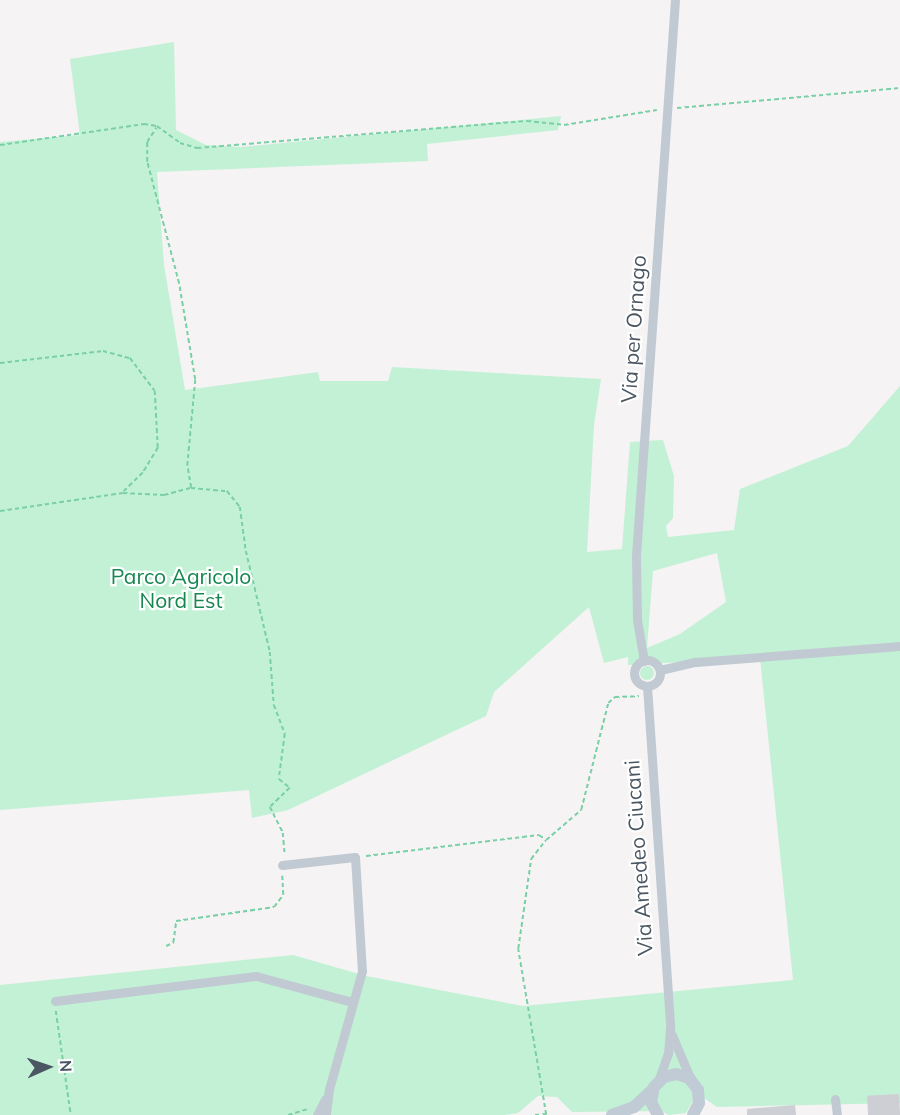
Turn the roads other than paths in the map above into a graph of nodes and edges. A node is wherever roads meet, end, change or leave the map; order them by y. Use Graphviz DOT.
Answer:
graph roads {
  1 [pos="675,0"];
  2 [pos="900,646"];
  3 [pos="644,661"];
  4 [pos="660,670"];
  5 [pos="646,691"];
  6 [pos="283,865"];
  7 [pos="55,1001"];
  8 [pos="352,1002"];
  9 [pos="670,1027"];
  10 [pos="691,1080"];
  11 [pos="656,1086"];
  12 [pos="329,1089"];
  13 [pos="836,1099"];
  14 [pos="617,1114"];
  15 [pos="317,1115"];
  16 [pos="326,1115"];
  17 [pos="651,1115"];
  18 [pos="658,1115"];
  19 [pos="693,1115"];
  20 [pos="837,1115"];
  1 -- 3 [label="street, Via per Ornago"];
  2 -- 4 [label="street"];
  3 -- 4 [label="street"];
  3 -- 5 [label="street"];
  4 -- 5 [label="street"];
  5 -- 9 [label="street, Via Amedeo Ciucani"];
  6 -- 8 [label="street"];
  7 -- 8 [label="street"];
  8 -- 12 [label="street"];
  9 -- 10 [label="street, Via Amedeo Ciucani"];
  9 -- 11 [label="street, Via Amedeo Ciucani"];
  10 -- 11 [label="main road"];
  10 -- 19 [label="main road, Via Amedeo Ciucani"];
  11 -- 14 [label="main road"];
  11 -- 18 [label="main road, Via Amedeo Ciucani"];
  12 -- 15 [label="street"];
  12 -- 16 [label="street"];
  13 -- 20 [label="street"];
  14 -- 17 [label="main road"];
}
